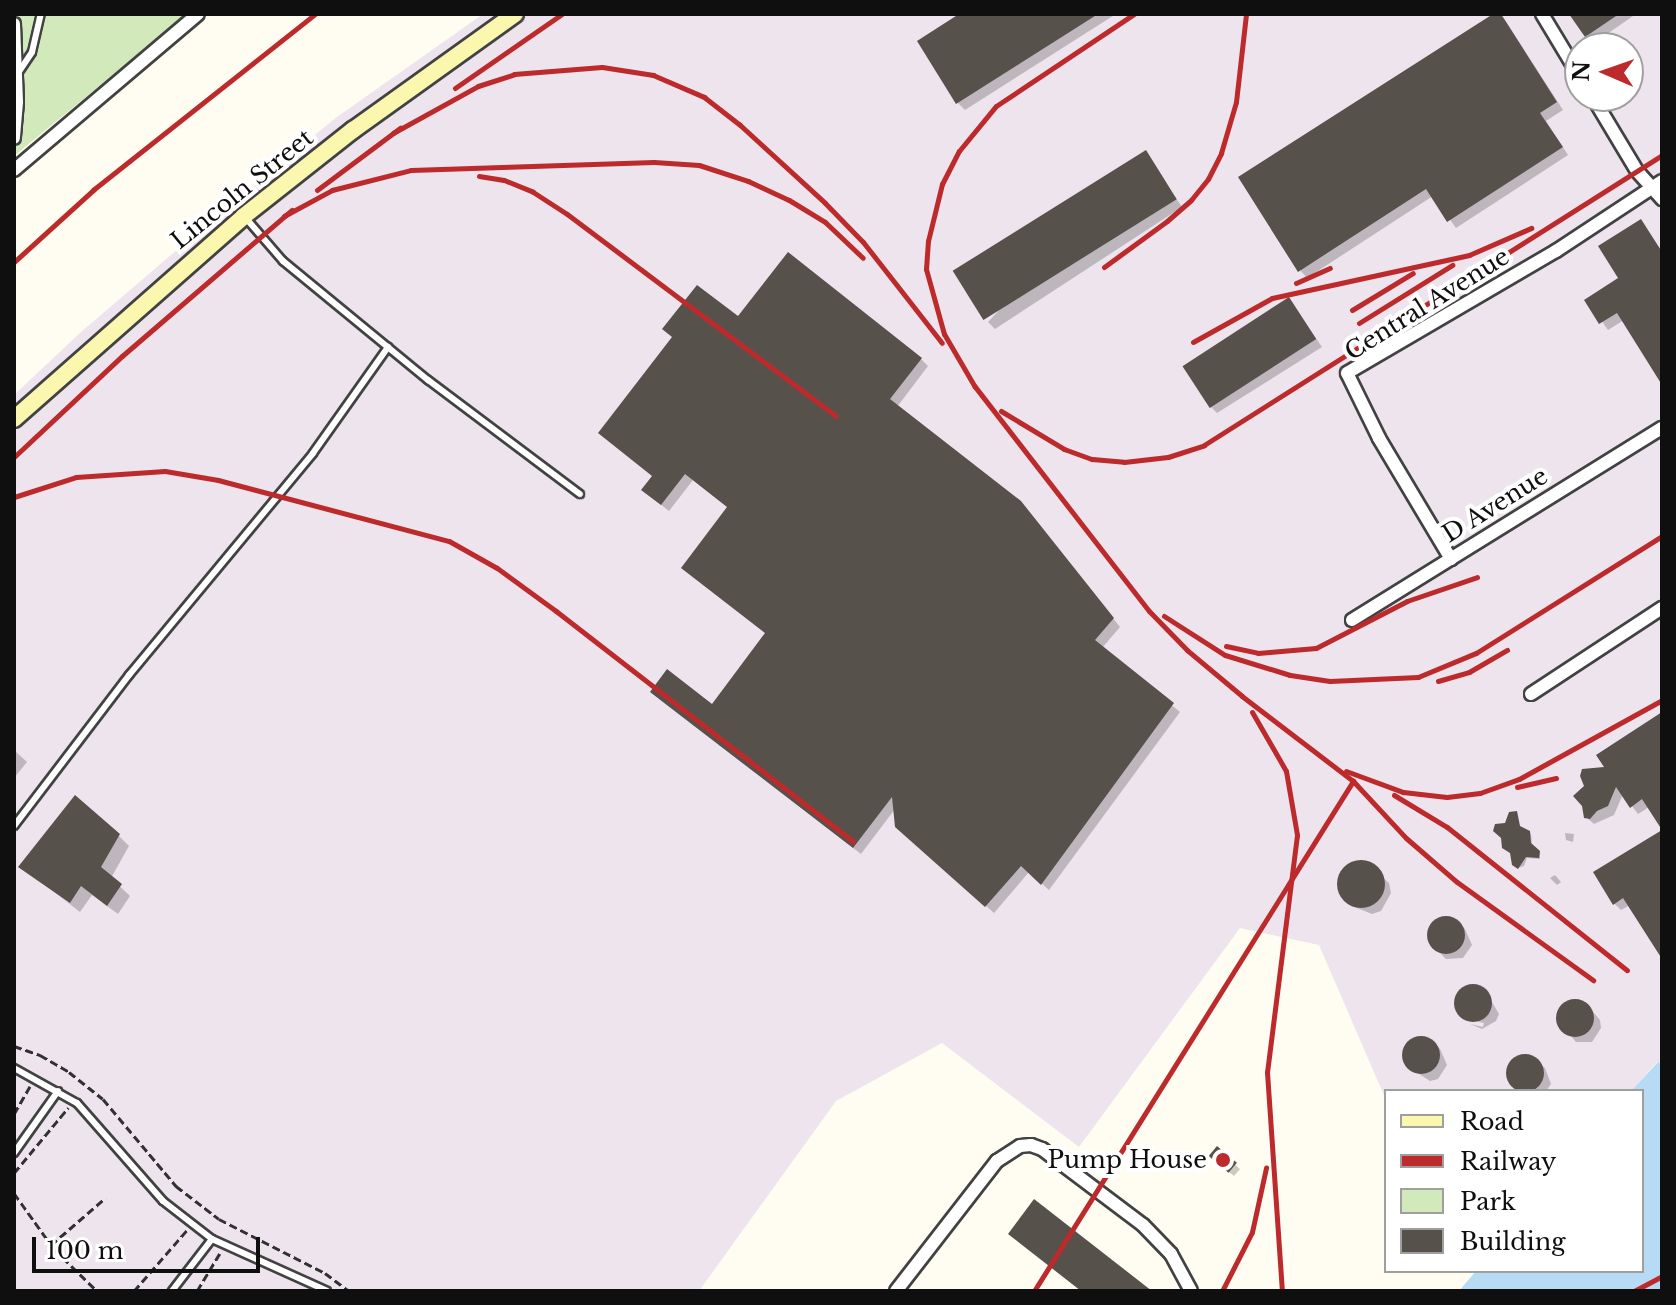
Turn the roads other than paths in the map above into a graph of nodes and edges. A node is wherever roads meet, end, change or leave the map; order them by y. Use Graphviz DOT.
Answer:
graph roads {
  1 [pos="41,14"];
  2 [pos="198,14"];
  3 [pos="515,14"];
  4 [pos="1542,14"];
  5 [pos="14,24"];
  6 [pos="1564,50"];
  7 [pos="16,76"];
  8 [pos="1602,112"];
  9 [pos="14,138"];
  10 [pos="14,170"];
  11 [pos="1658,184"];
  12 [pos="1662,199"];
  13 [pos="244,216"];
  14 [pos="388,347"];
  15 [pos="14,419"];
  16 [pos="1662,428"];
  17 [pos="580,494"];
  18 [pos="1451,559"];
  19 [pos="1662,608"];
  20 [pos="1352,620"];
  21 [pos="1531,694"];
  22 [pos="14,826"];
  23 [pos="14,1068"];
  24 [pos="58,1091"];
  25 [pos="14,1153"];
  26 [pos="212,1239"];
  27 [pos="172,1291"];
  28 [pos="327,1291"];
  29 [pos="896,1291"];
  30 [pos="1191,1291"];
  1 -- 7 [label="lane"];
  2 -- 10 [label="street"];
  3 -- 13 [label="main road, Lincoln Street"];
  4 -- 6 [label="street"];
  5 -- 7 [label="street"];
  7 -- 9 [label="street"];
  8 -- 11 [label="street"];
  11 -- 12 [label="street"];
  11 -- 18 [label="street, Central Avenue"];
  13 -- 14 [label="lane"];
  13 -- 15 [label="main road, Lincoln Street"];
  14 -- 17 [label="lane"];
  14 -- 22 [label="lane"];
  16 -- 18 [label="street, D Avenue"];
  18 -- 20 [label="street, D Avenue"];
  19 -- 21 [label="street"];
  23 -- 24 [label="lane"];
  24 -- 25 [label="lane"];
  24 -- 26 [label="lane"];
  26 -- 27 [label="lane"];
  26 -- 28 [label="lane"];
  29 -- 30 [label="street"];
}
